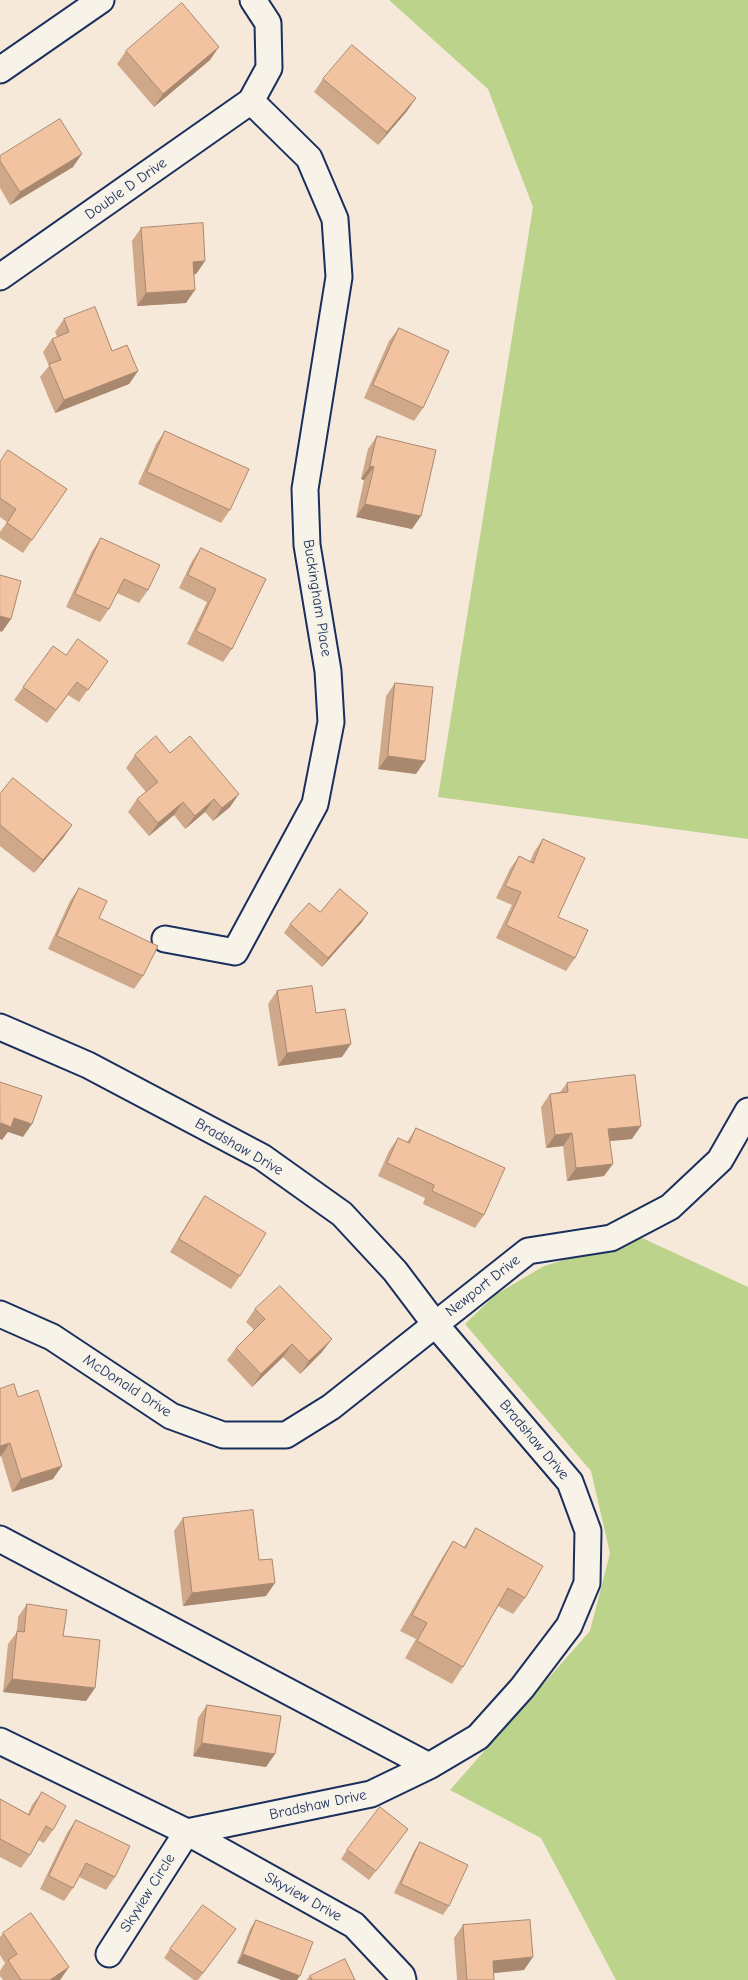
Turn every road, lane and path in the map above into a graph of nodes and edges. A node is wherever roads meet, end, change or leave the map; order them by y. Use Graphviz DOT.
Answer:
graph roads {
  1 [pos="102,0"];
  2 [pos="253,0"];
  3 [pos="0,70"];
  4 [pos="251,100"];
  5 [pos="0,277"];
  6 [pos="165,939"];
  7 [pos="0,1027"];
  8 [pos="748,1111"];
  9 [pos="0,1314"];
  10 [pos="434,1324"];
  11 [pos="0,1539"];
  12 [pos="0,1741"];
  13 [pos="429,1766"];
  14 [pos="187,1832"];
  15 [pos="109,1954"];
  16 [pos="403,1980"];
  1 -- 3 [label="street"];
  2 -- 4 [label="street"];
  4 -- 5 [label="street, Double D Drive"];
  4 -- 6 [label="street, Buckingham Place"];
  7 -- 10 [label="street, Bradshaw Drive"];
  8 -- 10 [label="street, Newport Drive"];
  9 -- 10 [label="street, McDonald Drive"];
  10 -- 13 [label="street, Bradshaw Drive"];
  11 -- 13 [label="street"];
  12 -- 14 [label="street"];
  13 -- 14 [label="street, Bradshaw Drive"];
  14 -- 15 [label="street, Skyview Circle"];
  14 -- 16 [label="street, Skyview Drive"];
}
